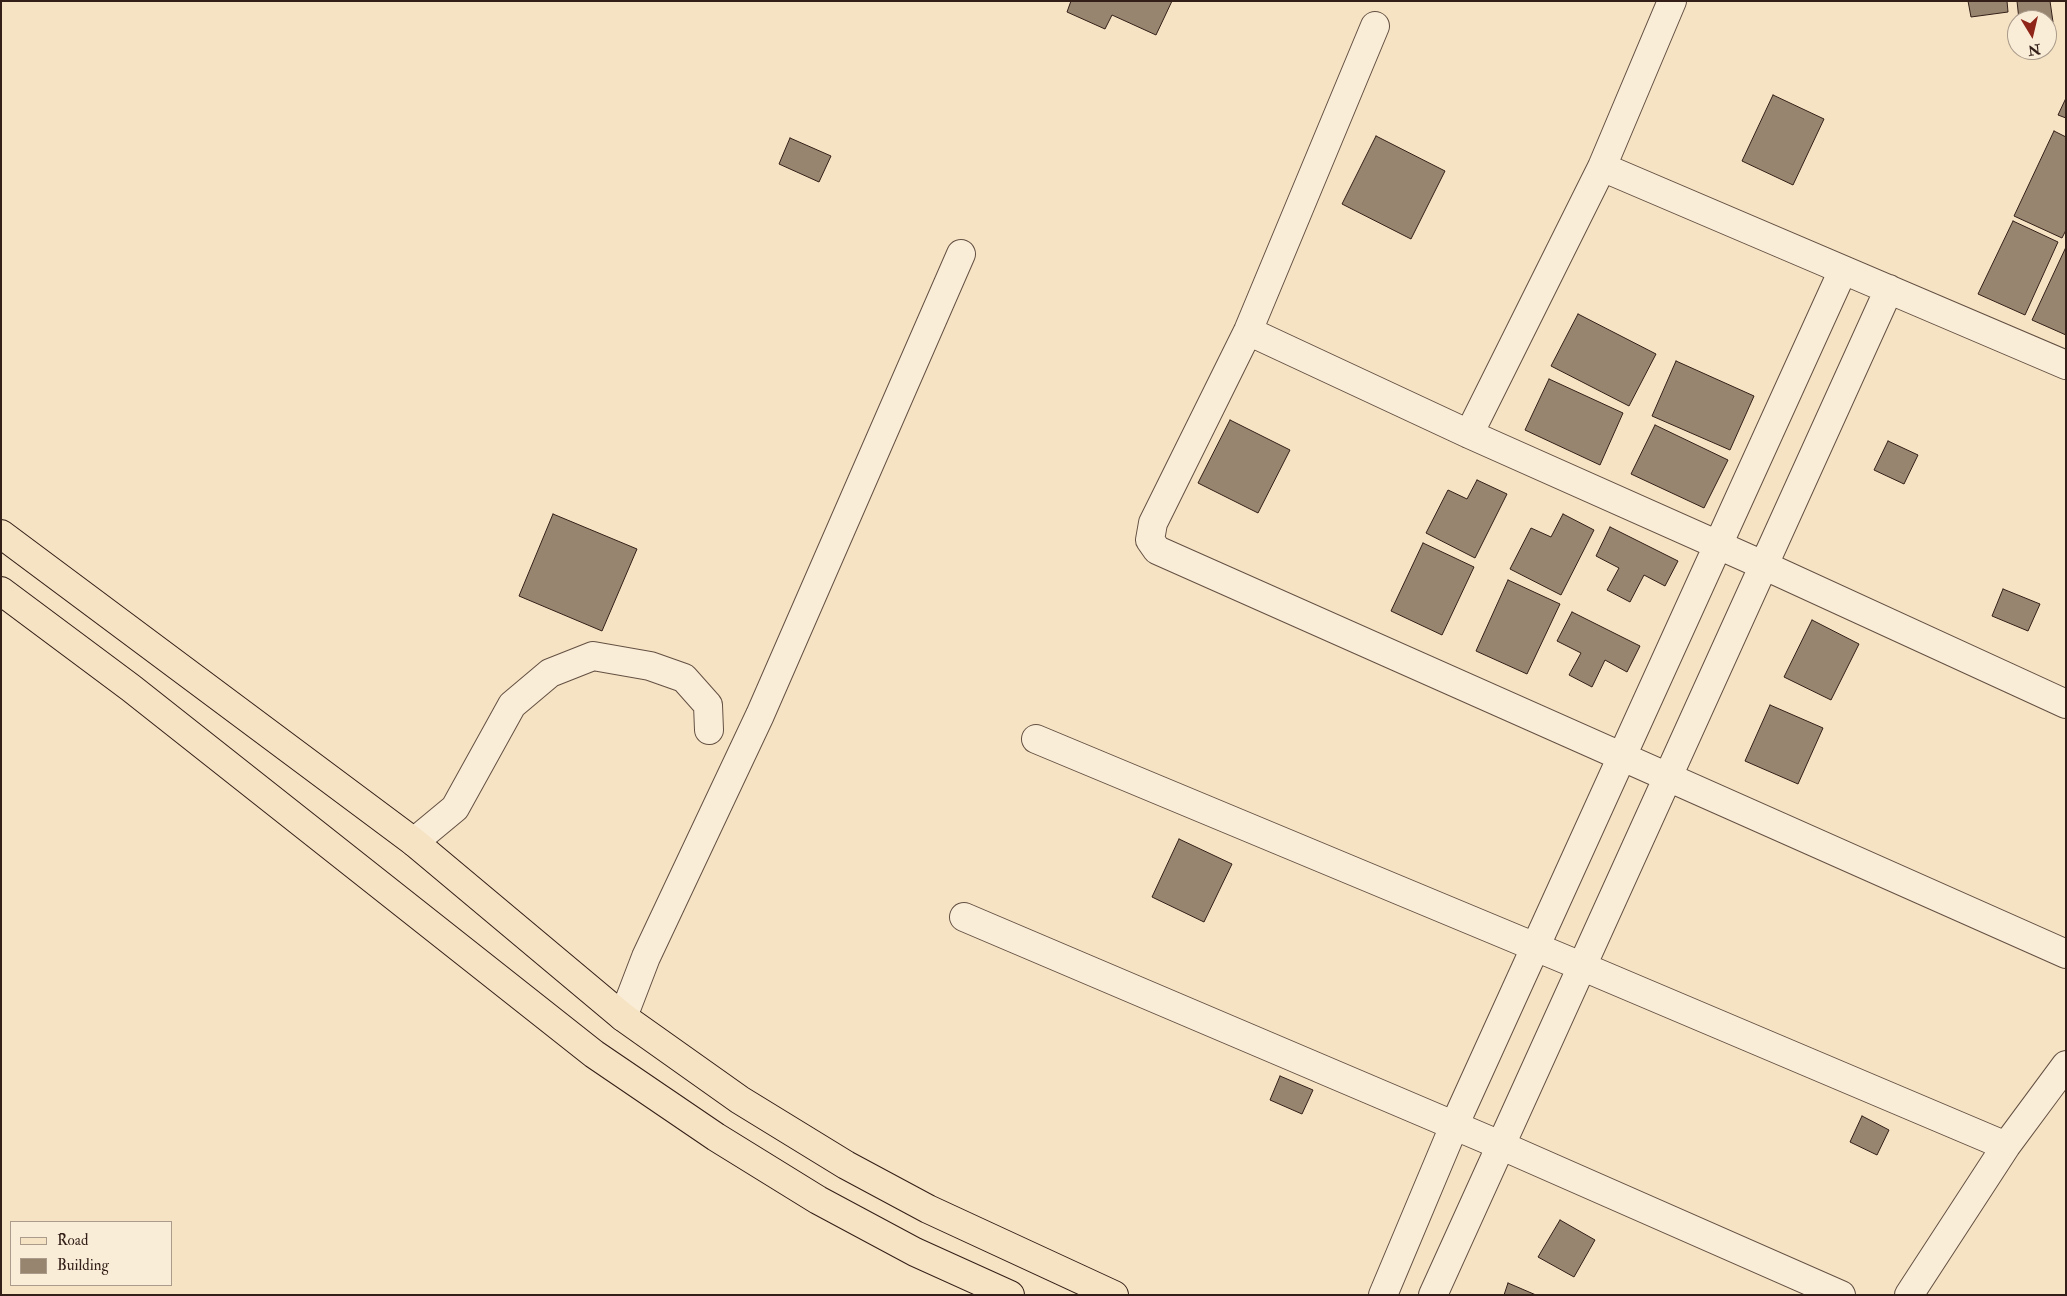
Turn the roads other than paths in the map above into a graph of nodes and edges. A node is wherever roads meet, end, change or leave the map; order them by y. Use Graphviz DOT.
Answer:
graph roads {
  1 [pos="1672,1"];
  2 [pos="1375,26"];
  3 [pos="1602,167"];
  4 [pos="961,254"];
  5 [pos="1843,270"];
  6 [pos="1889,289"];
  7 [pos="1248,331"];
  8 [pos="2066,365"];
  9 [pos="1469,434"];
  10 [pos="1,534"];
  11 [pos="1718,545"];
  12 [pos="1763,565"];
  13 [pos="1,591"];
  14 [pos="2066,704"];
  15 [pos="709,730"];
  16 [pos="1036,740"];
  17 [pos="1622,756"];
  18 [pos="1667,776"];
  19 [pos="414,842"];
  20 [pos="964,917"];
  21 [pos="1535,947"];
  22 [pos="2066,954"];
  23 [pos="1581,966"];
  24 [pos="623,1017"];
  25 [pos="2066,1064"];
  26 [pos="1454,1126"];
  27 [pos="1500,1146"];
  28 [pos="2006,1146"];
  29 [pos="1010,1295"];
  30 [pos="1114,1295"];
  31 [pos="1383,1295"];
  32 [pos="1433,1295"];
  33 [pos="1842,1295"];
  34 [pos="1909,1295"];
  1 -- 3 [label="street"];
  2 -- 7 [label="street"];
  3 -- 5 [label="street"];
  3 -- 9 [label="street"];
  4 -- 24 [label="street"];
  5 -- 6 [label="street"];
  5 -- 11 [label="street"];
  6 -- 8 [label="street"];
  6 -- 12 [label="street"];
  7 -- 9 [label="street"];
  7 -- 17 [label="street"];
  9 -- 11 [label="street"];
  10 -- 19 [label="main road"];
  11 -- 12 [label="street"];
  11 -- 17 [label="street"];
  12 -- 14 [label="street"];
  12 -- 18 [label="street"];
  13 -- 29 [label="main road"];
  15 -- 19 [label="street"];
  16 -- 21 [label="street"];
  17 -- 18 [label="street"];
  17 -- 21 [label="street"];
  18 -- 22 [label="street"];
  18 -- 23 [label="street"];
  19 -- 24 [label="main road"];
  20 -- 26 [label="street"];
  21 -- 23 [label="street"];
  21 -- 26 [label="street"];
  23 -- 27 [label="street"];
  23 -- 28 [label="street"];
  24 -- 30 [label="main road"];
  25 -- 28 [label="street"];
  26 -- 27 [label="street"];
  26 -- 31 [label="street"];
  27 -- 32 [label="street"];
  27 -- 33 [label="street"];
  28 -- 34 [label="street"];
}
